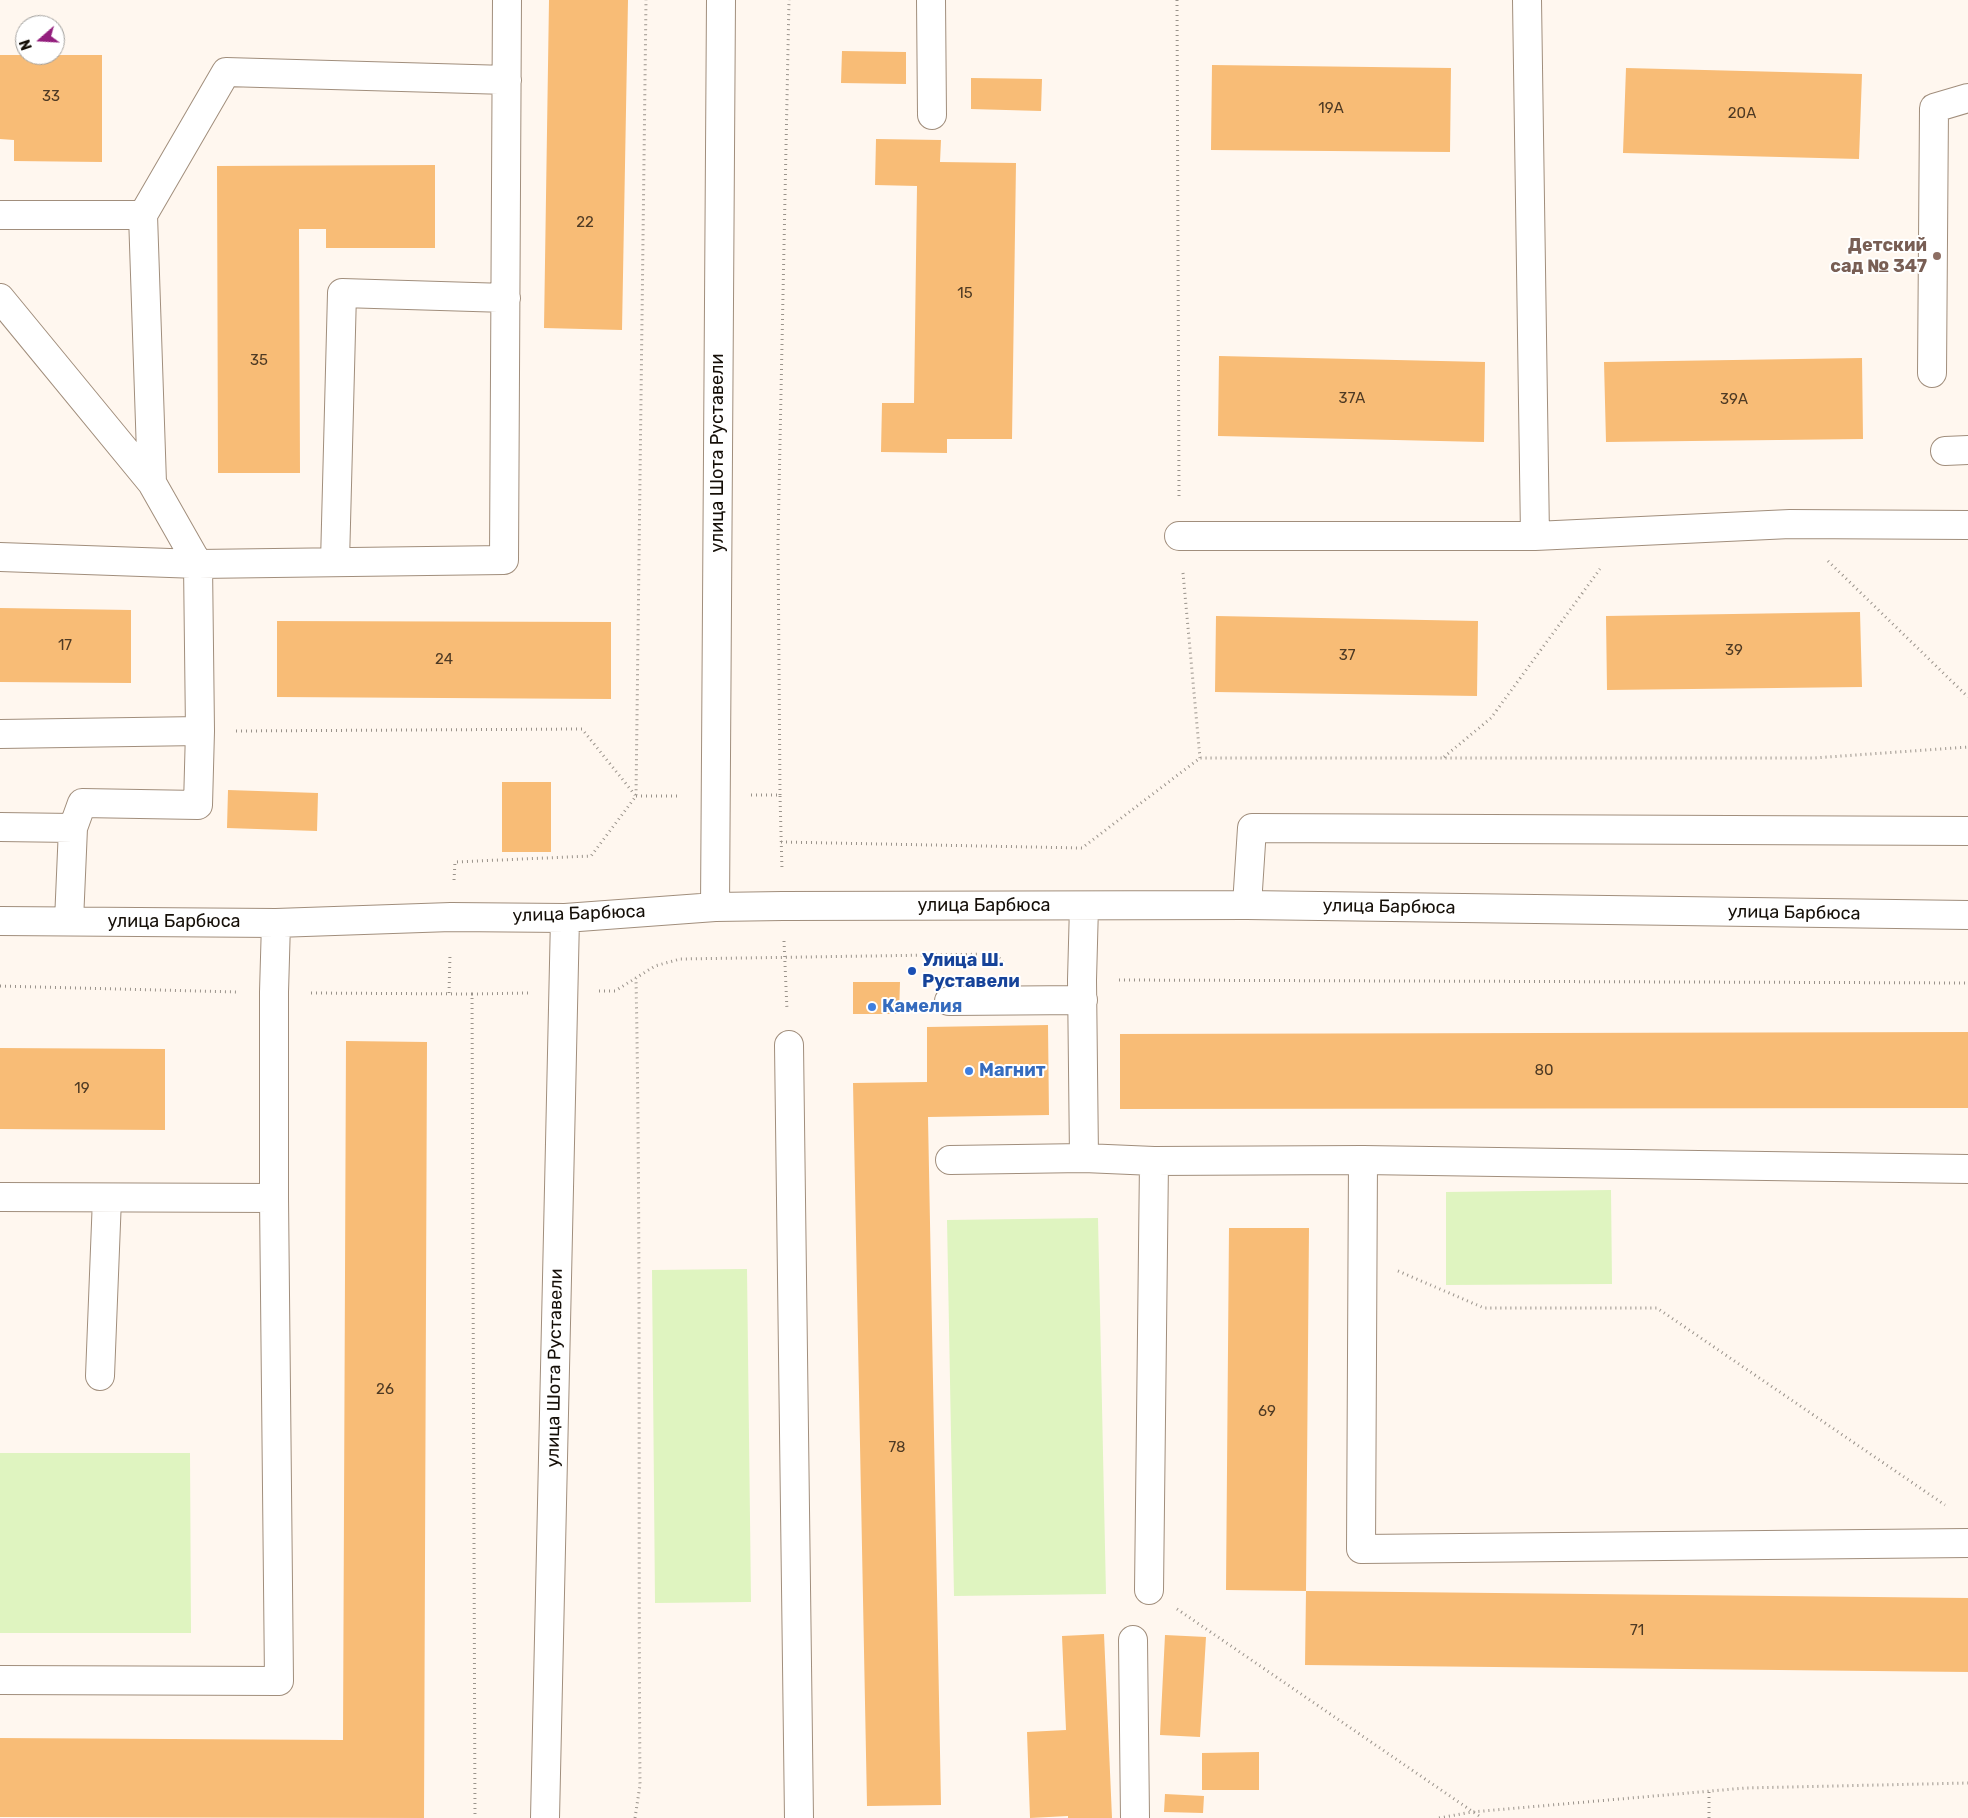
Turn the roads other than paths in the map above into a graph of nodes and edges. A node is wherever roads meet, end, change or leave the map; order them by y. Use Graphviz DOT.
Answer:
graph roads {
  1 [pos="507,0"];
  2 [pos="721,0"];
  3 [pos="931,0"];
  4 [pos="1527,0"];
  5 [pos="507,80"];
  6 [pos="1968,98"];
  7 [pos="932,115"];
  8 [pos="0,215"];
  9 [pos="143,215"];
  10 [pos="0,298"];
  11 [pos="506,298"];
  12 [pos="1932,373"];
  13 [pos="152,483"];
  14 [pos="1968,526"];
  15 [pos="1180,536"];
  16 [pos="1535,536"];
  17 [pos="0,557"];
  18 [pos="335,562"];
  19 [pos="198,564"];
  20 [pos="200,732"];
  21 [pos="0,734"];
  22 [pos="0,827"];
  23 [pos="72,828"];
  24 [pos="1968,831"];
  25 [pos="1247,905"];
  26 [pos="1084,906"];
  27 [pos="715,907"];
  28 [pos="1968,915"];
  29 [pos="566,918"];
  30 [pos="0,921"];
  31 [pos="70,921"];
  32 [pos="276,922"];
  33 [pos="1082,990"];
  34 [pos="950,1001"];
  35 [pos="789,1045"];
  36 [pos="1084,1158"];
  37 [pos="950,1160"];
  38 [pos="1363,1160"];
  39 [pos="1154,1161"];
  40 [pos="1968,1169"];
  41 [pos="0,1198"];
  42 [pos="107,1198"];
  43 [pos="274,1198"];
  44 [pos="100,1376"];
  45 [pos="1968,1543"];
  46 [pos="1150,1590"];
  47 [pos="1133,1640"];
  48 [pos="0,1680"];
  49 [pos="545,1818"];
  50 [pos="799,1818"];
  51 [pos="1135,1818"];
  1 -- 5 [label="street"];
  2 -- 27 [label="street, улица Шота Руставели"];
  3 -- 7 [label="street"];
  4 -- 16 [label="street"];
  5 -- 9 [label="street"];
  5 -- 11 [label="street"];
  6 -- 12 [label="street"];
  8 -- 9 [label="street"];
  9 -- 13 [label="street"];
  10 -- 13 [label="street"];
  11 -- 18 [label="street"];
  11 -- 18 [label="street"];
  13 -- 19 [label="street"];
  14 -- 16 [label="street"];
  15 -- 16 [label="street"];
  17 -- 19 [label="street"];
  18 -- 19 [label="street"];
  19 -- 20 [label="street"];
  20 -- 21 [label="street"];
  20 -- 23 [label="street"];
  22 -- 23 [label="street"];
  23 -- 31 [label="street"];
  24 -- 25 [label="street"];
  25 -- 26 [label="street, улица Барбюса"];
  25 -- 28 [label="street, улица Барбюса"];
  26 -- 27 [label="street, улица Барбюса"];
  26 -- 33 [label="street"];
  27 -- 29 [label="street, улица Барбюса"];
  29 -- 32 [label="street, улица Барбюса"];
  29 -- 49 [label="street, улица Шота Руставели"];
  30 -- 31 [label="street, улица Барбюса"];
  31 -- 32 [label="street, улица Барбюса"];
  32 -- 43 [label="street"];
  33 -- 34 [label="street"];
  33 -- 36 [label="street"];
  35 -- 50 [label="street"];
  36 -- 37 [label="street"];
  36 -- 39 [label="street"];
  38 -- 39 [label="street"];
  38 -- 40 [label="street"];
  38 -- 45 [label="street"];
  39 -- 46 [label="street"];
  41 -- 42 [label="street"];
  42 -- 43 [label="street"];
  42 -- 44 [label="street"];
  43 -- 48 [label="street"];
  47 -- 51 [label="street"];
}
